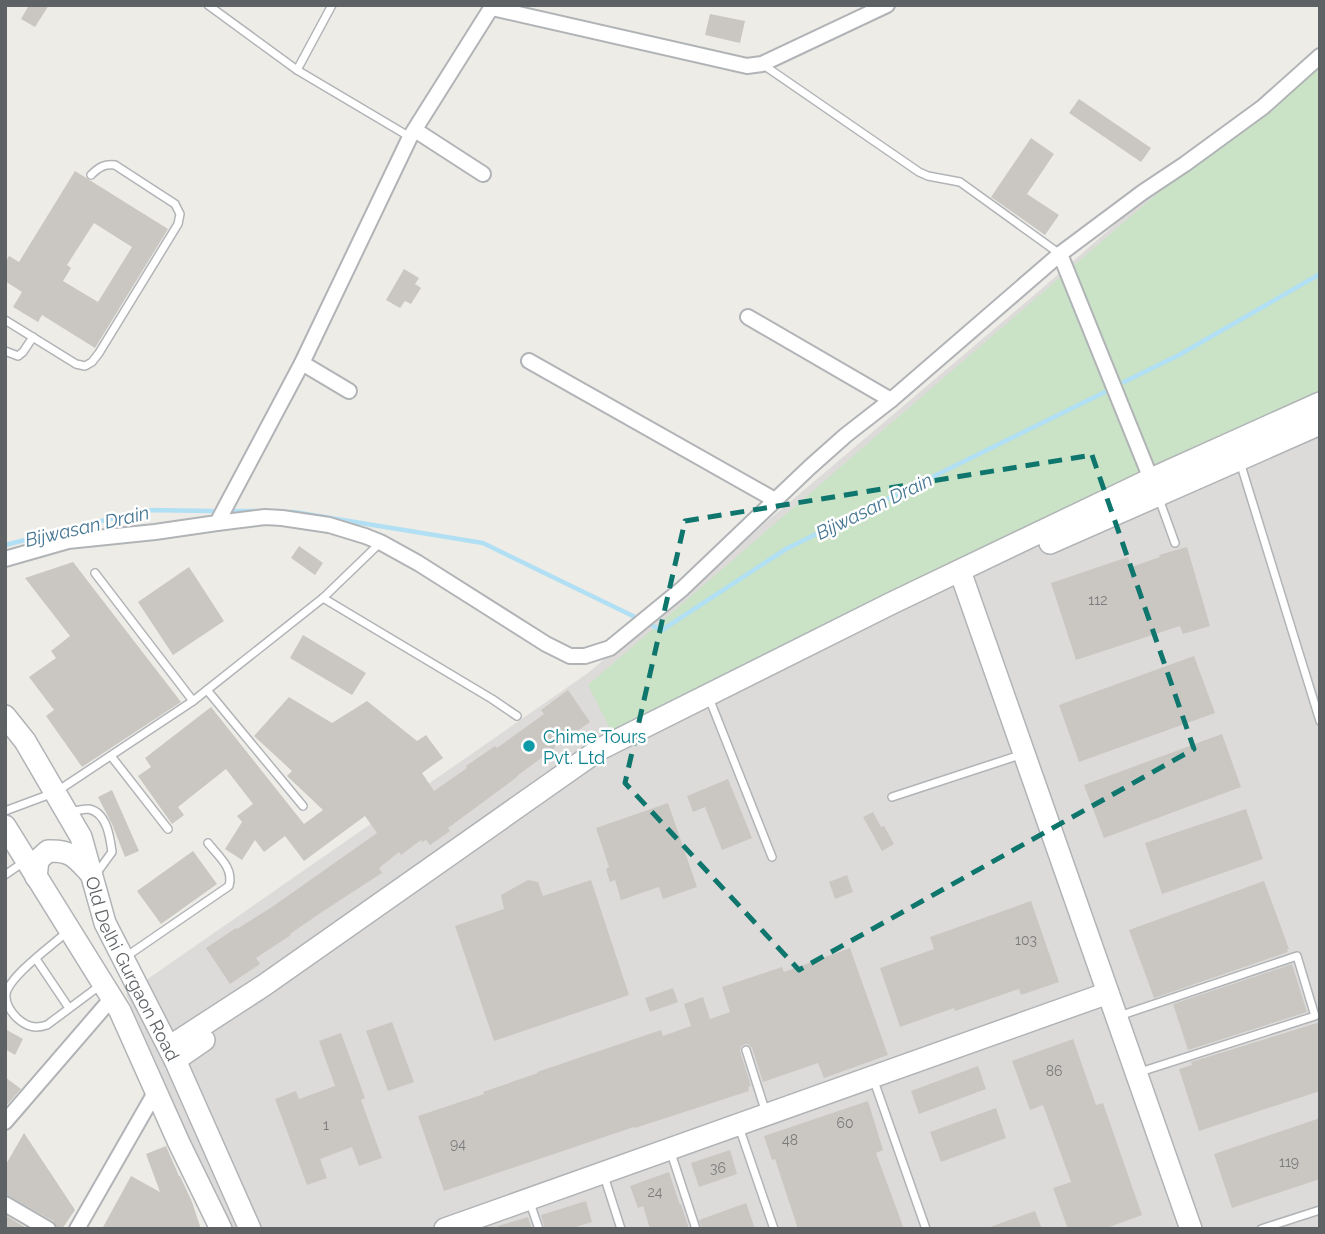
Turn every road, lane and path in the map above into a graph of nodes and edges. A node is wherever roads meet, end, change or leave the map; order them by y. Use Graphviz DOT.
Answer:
graph roads {
  1 [pos="208,5"];
  2 [pos="332,5"];
  3 [pos="887,5"];
  4 [pos="493,7"];
  5 [pos="1320,56"];
  6 [pos="762,64"];
  7 [pos="297,70"];
  8 [pos="413,133"];
  9 [pos="483,174"];
  10 [pos="91,175"];
  11 [pos="1060,254"];
  12 [pos="748,317"];
  13 [pos="5,320"];
  14 [pos="33,337"];
  15 [pos="5,351"];
  16 [pos="529,361"];
  17 [pos="302,363"];
  18 [pos="349,391"];
  19 [pos="891,400"];
  20 [pos="1320,403"];
  21 [pos="1320,424"];
  22 [pos="1239,458"];
  23 [pos="1155,487"];
  24 [pos="775,500"];
  25 [pos="217,523"];
  26 [pos="380,542"];
  27 [pos="1175,543"];
  28 [pos="5,559"];
  29 [pos="95,573"];
  30 [pos="962,576"];
  31 [pos="323,598"];
  32 [pos="207,690"];
  33 [pos="193,701"];
  34 [pos="711,703"];
  35 [pos="5,716"];
  36 [pos="517,716"];
  37 [pos="1320,721"];
  38 [pos="1024,754"];
  39 [pos="111,756"];
  40 [pos="56,792"];
  41 [pos="892,797"];
  42 [pos="303,806"];
  43 [pos="5,811"];
  44 [pos="5,826"];
  45 [pos="168,829"];
  46 [pos="208,844"];
  47 [pos="772,857"];
  48 [pos="31,868"];
  49 [pos="5,876"];
  50 [pos="92,876"];
  51 [pos="69,930"];
  52 [pos="36,959"];
  53 [pos="123,959"];
  54 [pos="108,991"];
  55 [pos="1108,993"];
  56 [pos="69,1008"];
  57 [pos="1116,1017"];
  58 [pos="746,1050"];
  59 [pos="172,1053"];
  60 [pos="1136,1073"];
  61 [pos="873,1077"];
  62 [pos="156,1091"];
  63 [pos="766,1115"];
  64 [pos="5,1122"];
  65 [pos="738,1124"];
  66 [pos="670,1149"];
  67 [pos="603,1172"];
  68 [pos="528,1199"];
  69 [pos="5,1203"];
  70 [pos="1320,1210"];
  71 [pos="25,1215"];
  72 [pos="458,1227"];
  73 [pos="18,1229"];
  74 [pos="48,1229"];
  75 [pos="77,1229"];
  76 [pos="221,1229"];
  77 [pos="250,1229"];
  78 [pos="539,1229"];
  79 [pos="621,1229"];
  80 [pos="696,1229"];
  81 [pos="774,1229"];
  82 [pos="926,1229"];
  83 [pos="1191,1229"];
  84 [pos="1261,1229"];
  1 -- 7 [label="lane"];
  2 -- 7 [label="lane"];
  3 -- 6 [label="street"];
  4 -- 6 [label="street"];
  4 -- 8 [label="street"];
  5 -- 11 [label="street"];
  6 -- 11 [label="lane"];
  7 -- 8 [label="lane"];
  8 -- 9 [label="street"];
  8 -- 17 [label="street"];
  10 -- 14 [label="lane"];
  11 -- 19 [label="street"];
  11 -- 23 [label="street"];
  12 -- 19 [label="street"];
  13 -- 14 [label="lane"];
  14 -- 15 [label="lane"];
  16 -- 24 [label="street"];
  17 -- 18 [label="street"];
  17 -- 25 [label="street"];
  19 -- 24 [label="street"];
  20 -- 23 [label="street"];
  21 -- 22 [label="street"];
  22 -- 23 [label="street"];
  22 -- 37 [label="lane"];
  23 -- 27 [label="lane"];
  23 -- 30 [label="street"];
  24 -- 26 [label="street"];
  25 -- 26 [label="street"];
  25 -- 28 [label="street"];
  26 -- 31 [label="lane"];
  29 -- 33 [label="lane"];
  30 -- 34 [label="street"];
  30 -- 38 [label="street"];
  30 -- 59 [label="street"];
  31 -- 32 [label="lane"];
  31 -- 36 [label="lane"];
  32 -- 33 [label="lane"];
  32 -- 42 [label="lane"];
  33 -- 39 [label="lane"];
  34 -- 47 [label="lane"];
  34 -- 59 [label="street"];
  35 -- 40 [label="street, Old Delhi Gurgaon Road"];
  38 -- 41 [label="lane"];
  38 -- 55 [label="street"];
  39 -- 40 [label="lane"];
  39 -- 45 [label="lane"];
  40 -- 43 [label="lane"];
  40 -- 50 [label="street, Old Delhi Gurgaon Road"];
  44 -- 48 [label="street, Old Delhi Gurgaon Road"];
  46 -- 53 [label="lane"];
  48 -- 49 [label="lane"];
  48 -- 50 [label="street"];
  48 -- 51 [label="street, Old Delhi Gurgaon Road"];
  50 -- 53 [label="street, Old Delhi Gurgaon Road"];
  51 -- 52 [label="lane"];
  51 -- 54 [label="street, Old Delhi Gurgaon Road"];
  52 -- 56 [label="lane"];
  52 -- 56 [label="lane"];
  53 -- 59 [label="street, Old Delhi Gurgaon Road"];
  54 -- 56 [label="lane"];
  54 -- 62 [label="street, Old Delhi Gurgaon Road"];
  54 -- 64 [label="street"];
  55 -- 57 [label="street"];
  55 -- 61 [label="street"];
  57 -- 60 [label="street"];
  57 -- 60 [label="lane"];
  58 -- 63 [label="lane"];
  59 -- 77 [label="street, Old Delhi Gurgaon Road"];
  60 -- 83 [label="street"];
  61 -- 63 [label="street"];
  61 -- 82 [label="lane"];
  62 -- 75 [label="street"];
  62 -- 76 [label="street, Old Delhi Gurgaon Road"];
  63 -- 65 [label="street"];
  65 -- 66 [label="street"];
  65 -- 81 [label="lane"];
  66 -- 67 [label="street"];
  66 -- 80 [label="lane"];
  67 -- 68 [label="street"];
  67 -- 79 [label="lane"];
  68 -- 72 [label="street"];
  68 -- 78 [label="lane"];
  69 -- 71 [label="street"];
  70 -- 84 [label="lane"];
  71 -- 73 [label="street"];
  71 -- 74 [label="street"];
}
